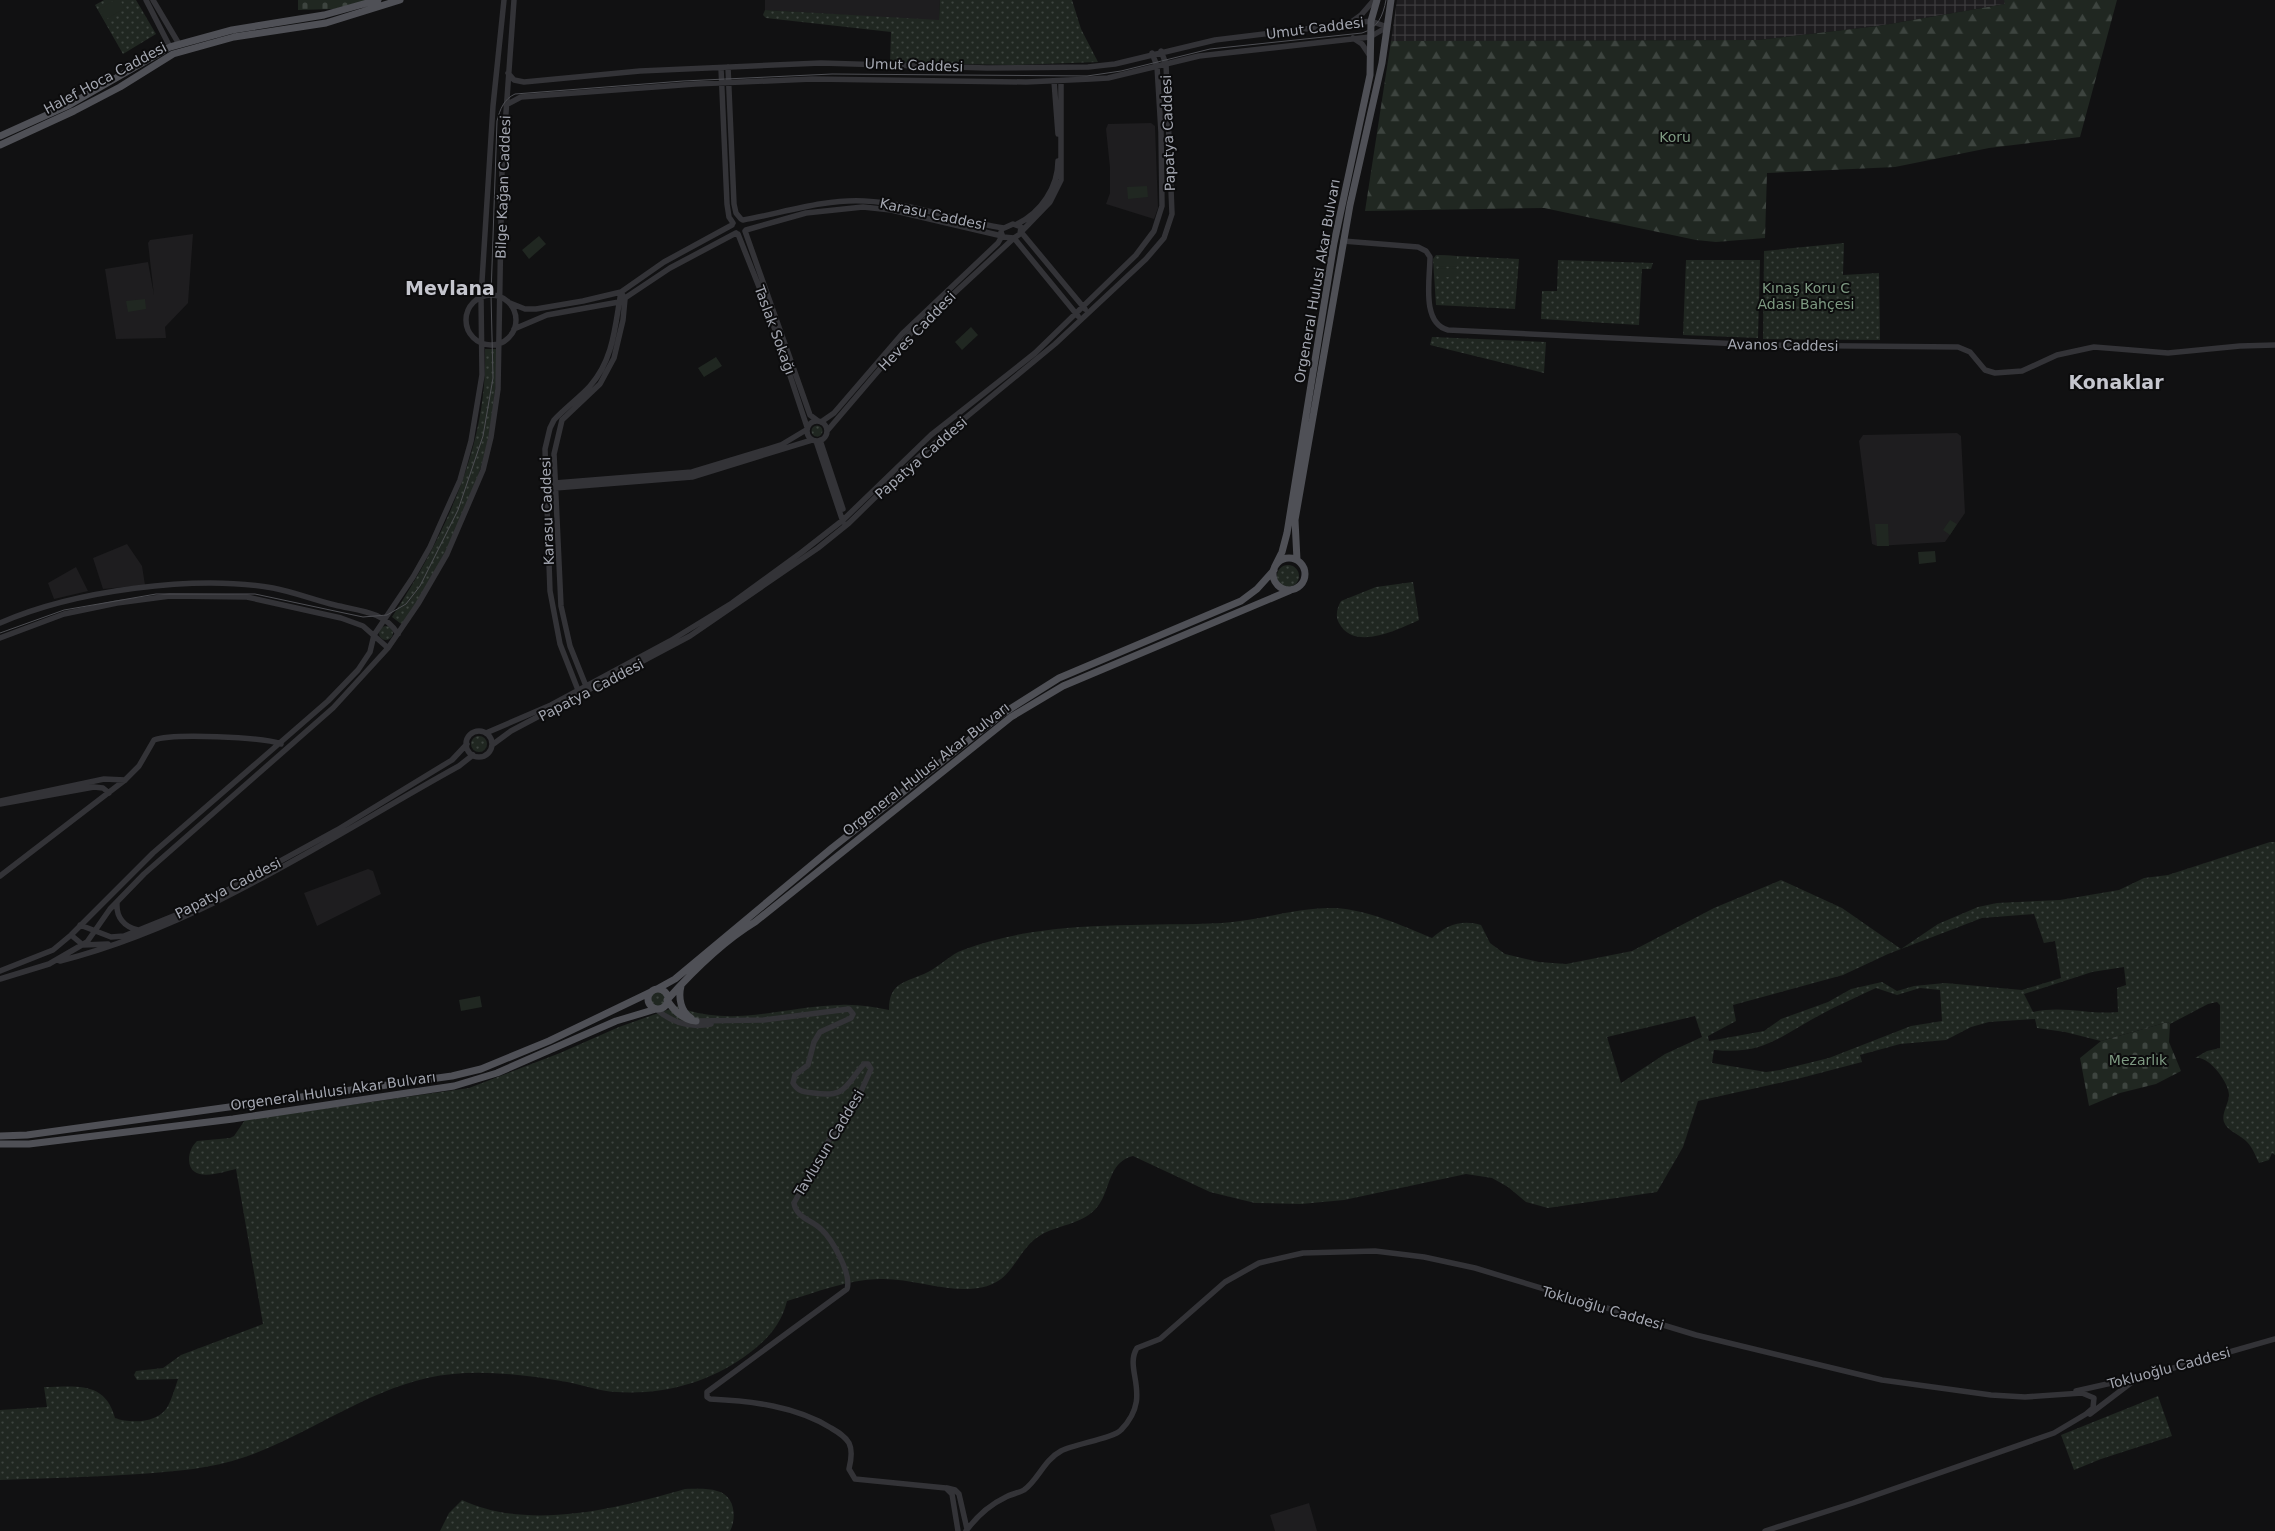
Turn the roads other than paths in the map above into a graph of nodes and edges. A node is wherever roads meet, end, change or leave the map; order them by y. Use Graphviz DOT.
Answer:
graph roads {
  1 [pos="146,0"];
  2 [pos="153,0"];
  3 [pos="378,0"];
  4 [pos="400,0"];
  5 [pos="504,0"];
  6 [pos="514,0"];
  7 [pos="1375,0"];
  8 [pos="1391,0"];
  9 [pos="1371,21"];
  10 [pos="1347,25"];
  11 [pos="1387,27"];
  12 [pos="1370,37"];
  13 [pos="1352,38"];
  14 [pos="179,44"];
  15 [pos="170,47"];
  16 [pos="1161,51"];
  17 [pos="1152,53"];
  18 [pos="1370,61"];
  19 [pos="1166,64"];
  20 [pos="1157,66"];
  21 [pos="725,68"];
  22 [pos="508,73"];
  23 [pos="1057,81"];
  24 [pos="725,82"];
  25 [pos="506,105"];
  26 [pos="0,136"];
  27 [pos="0,145"];
  28 [pos="742,220"];
  29 [pos="733,224"];
  30 [pos="1017,224"];
  31 [pos="1004,228"];
  32 [pos="745,230"];
  33 [pos="1022,231"];
  34 [pos="737,233"];
  35 [pos="1002,236"];
  36 [pos="1014,238"];
  37 [pos="1344,241"];
  38 [pos="621,292"];
  39 [pos="482,297"];
  40 [pos="500,297"];
  41 [pos="622,301"];
  42 [pos="510,303"];
  43 [pos="1083,307"];
  44 [pos="1088,313"];
  45 [pos="1076,314"];
  46 [pos="1081,320"];
  47 [pos="514,329"];
  48 [pos="482,343"];
  49 [pos="500,344"];
  50 [pos="2275,345"];
  51 [pos="820,421"];
  52 [pos="807,429"];
  53 [pos="827,431"];
  54 [pos="816,440"];
  55 [pos="546,486"];
  56 [pos="555,486"];
  57 [pos="846,520"];
  58 [pos="1297,560"];
  59 [pos="1274,568"];
  60 [pos="1291,590"];
  61 [pos="385,619"];
  62 [pos="0,623"];
  63 [pos="398,634"];
  64 [pos="374,635"];
  65 [pos="0,638"];
  66 [pos="388,648"];
  67 [pos="654,653"];
  68 [pos="586,686"];
  69 [pos="578,690"];
  70 [pos="486,733"];
  71 [pos="280,743"];
  72 [pos="467,744"];
  73 [pos="492,744"];
  74 [pos="285,750"];
  75 [pos="473,755"];
  76 [pos="125,780"];
  77 [pos="109,793"];
  78 [pos="0,802"];
  79 [pos="290,858"];
  80 [pos="0,876"];
  81 [pos="242,886"];
  82 [pos="117,903"];
  83 [pos="80,925"];
  84 [pos="138,930"];
  85 [pos="94,932"];
  86 [pos="71,935"];
  87 [pos="113,944"];
  88 [pos="83,945"];
  89 [pos="49,964"];
  90 [pos="0,971"];
  91 [pos="0,979"];
  92 [pos="682,983"];
  93 [pos="654,991"];
  94 [pos="667,1000"];
  95 [pos="656,1009"];
  96 [pos="696,1021"];
  97 [pos="720,1021"];
  98 [pos="0,1136"];
  99 [pos="0,1144"];
  100 [pos="2275,1339"];
  101 [pos="2140,1377"];
  102 [pos="2104,1386"];
  103 [pos="2097,1387"];
  104 [pos="2062,1394"];
  105 [pos="2094,1398"];
  106 [pos="2106,1401"];
  107 [pos="2082,1418"];
  108 [pos="944,1488"];
  109 [pos="966,1530"];
  110 [pos="958,1531"];
  111 [pos="1765,1531"];
  1 -- 15 [label="street"];
  2 -- 14 [label="street"];
  3 -- 14 [label="main road, Halef Hoca Caddesi"];
  4 -- 27 [label="main road, Halef Hoca Caddesi"];
  5 -- 39 [label="street, Bilge Kağan Caddesi"];
  6 -- 22 [label="street, Bilge Kağan Caddesi"];
  7 -- 9 [label="main road, Orgeneral Hulusi Akar Bulvarı"];
  7 -- 10 [label="street"];
  8 -- 11 [label="main road, Orgeneral Hulusi Akar Bulvarı"];
  9 -- 10 [label="street, Umut Caddesi"];
  9 -- 11 [label="street, Umut Caddesi"];
  9 -- 12 [label="main road, Orgeneral Hulusi Akar Bulvarı"];
  10 -- 16 [label="street, Umut Caddesi"];
  11 -- 12 [label="street, Umut Caddesi"];
  11 -- 37 [label="main road, Orgeneral Hulusi Akar Bulvarı"];
  12 -- 13 [label="street, Umut Caddesi"];
  12 -- 18 [label="main road, Orgeneral Hulusi Akar Bulvarı"];
  13 -- 18 [label="street"];
  13 -- 19 [label="street, Umut Caddesi"];
  14 -- 15 [label="main road, Halef Hoca Caddesi"];
  15 -- 26 [label="main road, Halef Hoca Caddesi"];
  16 -- 17 [label="street, Umut Caddesi"];
  16 -- 19 [label="street, Papatya Caddesi"];
  17 -- 20 [label="street, Papatya Caddesi"];
  17 -- 21 [label="street, Umut Caddesi"];
  18 -- 59 [label="main road, Orgeneral Hulusi Akar Bulvarı"];
  19 -- 20 [label="street, Umut Caddesi"];
  19 -- 44 [label="street, Papatya Caddesi"];
  20 -- 23 [label="street, Umut Caddesi"];
  20 -- 43 [label="street, Papatya Caddesi"];
  21 -- 22 [label="street, Umut Caddesi"];
  21 -- 24 [label="street"];
  22 -- 25 [label="street, Bilge Kağan Caddesi"];
  23 -- 24 [label="street, Umut Caddesi"];
  23 -- 30 [label="street"];
  23 -- 33 [label="street"];
  24 -- 25 [label="street, Umut Caddesi"];
  24 -- 28 [label="street"];
  24 -- 29 [label="street"];
  25 -- 40 [label="street, Bilge Kağan Caddesi"];
  28 -- 29 [label="street, Karasu Caddesi"];
  28 -- 31 [label="street, Karasu Caddesi"];
  28 -- 32 [label="street, Taslak Sokağı"];
  29 -- 34 [label="street, Taslak Sokağı"];
  29 -- 38 [label="street"];
  30 -- 31 [label="street"];
  30 -- 33 [label="street"];
  31 -- 35 [label="street"];
  32 -- 34 [label="street, Karasu Caddesi"];
  32 -- 35 [label="street, Karasu Caddesi"];
  32 -- 51 [label="street, Taslak Sokağı"];
  33 -- 36 [label="street, Heves Caddesi"];
  33 -- 43 [label="street"];
  34 -- 41 [label="street"];
  34 -- 52 [label="street, Taslak Sokağı"];
  35 -- 36 [label="street, Karasu Caddesi"];
  35 -- 51 [label="street, Heves Caddesi"];
  36 -- 45 [label="street"];
  36 -- 53 [label="street, Heves Caddesi"];
  37 -- 50 [label="street, Avanos Caddesi"];
  37 -- 58 [label="main road, Orgeneral Hulusi Akar Bulvarı"];
  38 -- 41 [label="street"];
  38 -- 42 [label="street"];
  39 -- 40 [label="street"];
  39 -- 48 [label="street, Bilge Kağan Caddesi"];
  39 -- 48 [label="street"];
  40 -- 42 [label="street"];
  40 -- 49 [label="street, Bilge Kağan Caddesi"];
  41 -- 47 [label="street"];
  41 -- 55 [label="street, Karasu Caddesi"];
  41 -- 56 [label="street, Karasu Caddesi"];
  42 -- 47 [label="street"];
  43 -- 44 [label="street"];
  43 -- 45 [label="street, Papatya Caddesi"];
  44 -- 46 [label="street, Papatya Caddesi"];
  45 -- 46 [label="street"];
  45 -- 57 [label="street, Papatya Caddesi"];
  46 -- 57 [label="street, Papatya Caddesi"];
  47 -- 49 [label="street"];
  48 -- 49 [label="street"];
  48 -- 61 [label="street, Bilge Kağan Caddesi"];
  49 -- 63 [label="street, Bilge Kağan Caddesi"];
  51 -- 52 [label="street, Heves Caddesi"];
  51 -- 53 [label="street"];
  52 -- 54 [label="street, Taslak Sokağı"];
  52 -- 56 [label="street"];
  53 -- 54 [label="street, Heves Caddesi"];
  54 -- 56 [label="street"];
  54 -- 57 [label="street"];
  55 -- 56 [label="street"];
  55 -- 69 [label="street, Karasu Caddesi"];
  56 -- 68 [label="street, Karasu Caddesi"];
  57 -- 67 [label="street, Papatya Caddesi"];
  58 -- 59 [label="main road"];
  58 -- 60 [label="main road"];
  59 -- 60 [label="main road"];
  59 -- 93 [label="main road, Orgeneral Hulusi Akar Bulvarı"];
  60 -- 92 [label="main road, Orgeneral Hulusi Akar Bulvarı"];
  61 -- 62 [label="street"];
  61 -- 63 [label="street"];
  61 -- 64 [label="street, Bilge Kağan Caddesi"];
  63 -- 66 [label="street, Bilge Kağan Caddesi"];
  64 -- 65 [label="street"];
  64 -- 66 [label="street"];
  64 -- 71 [label="street, Bilge Kağan Caddesi"];
  66 -- 74 [label="street, Bilge Kağan Caddesi"];
  67 -- 68 [label="street, Papatya Caddesi"];
  67 -- 73 [label="street, Papatya Caddesi"];
  68 -- 69 [label="street, Papatya Caddesi"];
  69 -- 70 [label="street, Papatya Caddesi"];
  70 -- 72 [label="street"];
  70 -- 73 [label="street"];
  71 -- 74 [label="street"];
  71 -- 76 [label="street"];
  71 -- 83 [label="street, Bilge Kağan Caddesi"];
  72 -- 75 [label="street"];
  72 -- 79 [label="street, Papatya Caddesi"];
  73 -- 75 [label="street"];
  74 -- 82 [label="street, Bilge Kağan Caddesi"];
  75 -- 79 [label="street, Papatya Caddesi"];
  76 -- 77 [label="street"];
  76 -- 78 [label="street"];
  77 -- 78 [label="street"];
  77 -- 80 [label="street"];
  79 -- 81 [label="street, Papatya Caddesi"];
  81 -- 84 [label="street, Papatya Caddesi"];
  81 -- 87 [label="street, Papatya Caddesi"];
  82 -- 84 [label="street"];
  82 -- 85 [label="street, Bilge Kağan Caddesi"];
  83 -- 85 [label="street, Papatya Caddesi"];
  83 -- 86 [label="street, Bilge Kağan Caddesi"];
  84 -- 85 [label="street, Papatya Caddesi"];
  85 -- 88 [label="street, Bilge Kağan Caddesi"];
  86 -- 88 [label="street"];
  86 -- 90 [label="street, Bilge Kağan Caddesi"];
  87 -- 88 [label="street"];
  87 -- 89 [label="street, Papatya Caddesi"];
  88 -- 89 [label="street"];
  89 -- 91 [label="street"];
  92 -- 94 [label="main road, Orgeneral Hulusi Akar Bulvarı"];
  92 -- 96 [label="main road"];
  93 -- 94 [label="main road"];
  93 -- 95 [label="main road"];
  93 -- 98 [label="main road, Orgeneral Hulusi Akar Bulvarı"];
  94 -- 95 [label="main road"];
  94 -- 96 [label="main road"];
  95 -- 97 [label="street, Tavlusun Caddesi"];
  95 -- 99 [label="main road, Orgeneral Hulusi Akar Bulvarı"];
  96 -- 97 [label="street, Tavlusun Caddesi"];
  97 -- 108 [label="street, Tavlusun Caddesi"];
  100 -- 101 [label="street, Tokluoğlu Caddesi"];
  101 -- 102 [label="street, Tokluoğlu Caddesi"];
  101 -- 106 [label="street"];
  102 -- 103 [label="street, Tokluoğlu Caddesi"];
  102 -- 106 [label="street"];
  103 -- 104 [label="street, Tokluoğlu Caddesi"];
  103 -- 105 [label="street"];
  104 -- 105 [label="street, Tokluoğlu Caddesi"];
  104 -- 109 [label="street, Tokluoğlu Caddesi"];
  105 -- 106 [label="street, Tokluoğlu Caddesi"];
  105 -- 107 [label="street"];
  106 -- 107 [label="street"];
  107 -- 111 [label="street"];
  108 -- 109 [label="street"];
  108 -- 110 [label="street"];
}
